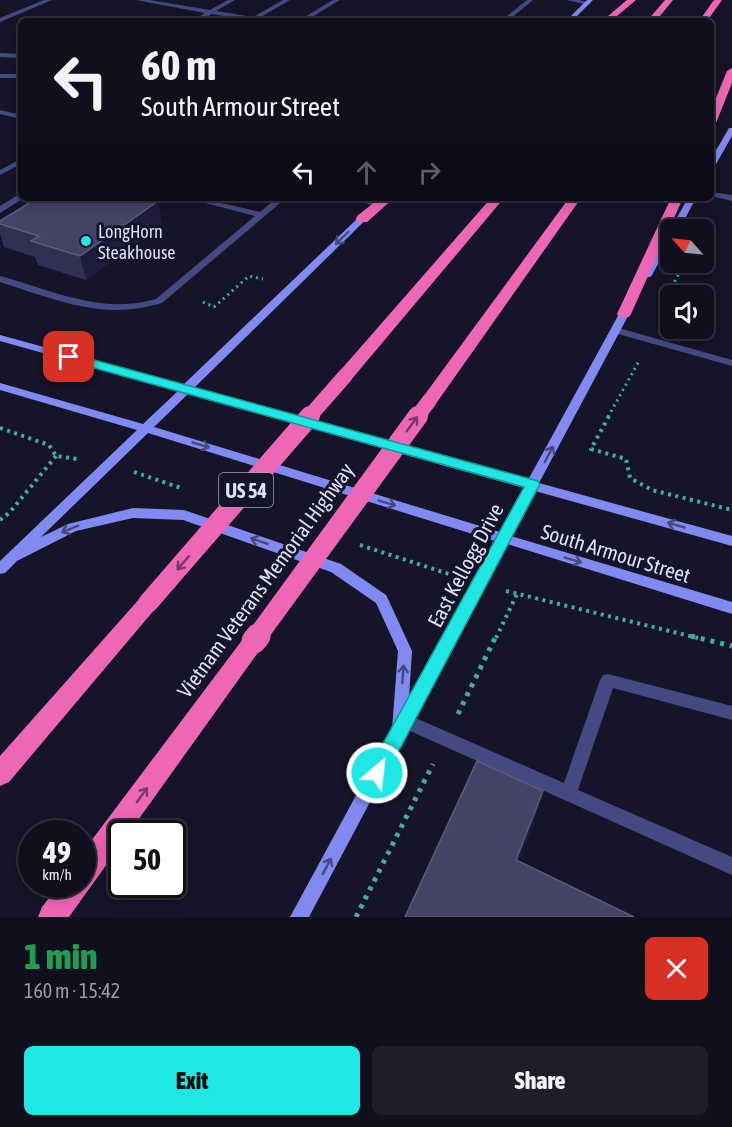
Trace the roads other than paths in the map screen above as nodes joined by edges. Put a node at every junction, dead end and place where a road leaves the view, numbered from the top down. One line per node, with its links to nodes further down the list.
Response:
1 (49, 0): 22 (lane)
2 (139, 0): 12 (lane)
3 (232, 0): 12 (lane)
4 (287, 0): 15 (lane)
5 (337, 0): 16 (lane)
6 (530, 0): 17 (lane)
7 (570, 0): 11 (lane)
8 (632, 0): 19 (highway)
9 (669, 0): 20 (highway)
10 (718, 0): 21 (highway)
11 (589, 1): 18 (main road)
12 (210, 12): 13 (lane); 14 (lane)
13 (200, 18)
14 (242, 18)
15 (256, 18)
16 (306, 18)
17 (508, 18)
18 (572, 18)
19 (610, 18)
20 (654, 18)
21 (705, 18)
22 (0, 20)
23 (0, 56): 24 (lane)
24 (18, 56)
25 (732, 71): 30 (highway)
26 (0, 76): 27 (lane)
27 (18, 76)
28 (0, 111): 29 (lane)
29 (18, 116)
30 (714, 116)
31 (732, 130): 32 (main road)
32 (714, 161)
33 (18, 163): 34 (lane)
34 (0, 173)
35 (714, 195): 36 (lane)
36 (732, 198)
37 (18, 200): 45 (lane)
38 (203, 201): 46 (lane)
39 (278, 201): 46 (lane)
40 (383, 201): 47 (highway)
41 (495, 201): 66 (highway, US 54, one-way to 66, bridge)
42 (573, 201): 68 (highway, Vietnam Veterans Memorial Highway, one-way to 42, bridge)
43 (676, 201): 51 (highway)
44 (690, 201): 48 (main road)
45 (0, 210)
46 (261, 215): 50 (lane)
47 (362, 219): 56 (main road, one-way to 56)
48 (680, 219)
49 (660, 252): 51 (main road, East Kellogg Drive)
50 (0, 279)
51 (624, 314): 52 (main road, East Kellogg Drive)
52 (615, 330): 54 (lane); 58 (main road, East Kellogg Drive, one-way to 52)
53 (0, 338): 56 (main road, South Armour Street)
54 (732, 363)
55 (0, 386): 57 (main road, South Armour Street)
56 (185, 388): 57 (main road); 58 (main road, South Armour Street)
57 (145, 427): 59 (main road, South Armour Street, one-way to 59); 61 (main road)
58 (533, 484): 59 (main road, East Kellogg Drive); 60 (main road, South Armour Street, one-way to 58)
59 (503, 540): 63 (main road, South Armour Street, one-way to 63); 65 (main road, East Kellogg Drive)
60 (732, 541)
61 (11, 558): 62 (main road); 65 (main road, one-way to 61)
62 (0, 569)
63 (732, 608)
64 (732, 713): 67 (lane)
65 (402, 726): 67 (lane); 72 (main road, East Kellogg Drive, one-way to 65)
66 (0, 774)
67 (569, 794): 69 (lane)
68 (96, 857)
69 (732, 866)
70 (66, 898): 71 (highway)
71 (52, 917)
72 (299, 917)

